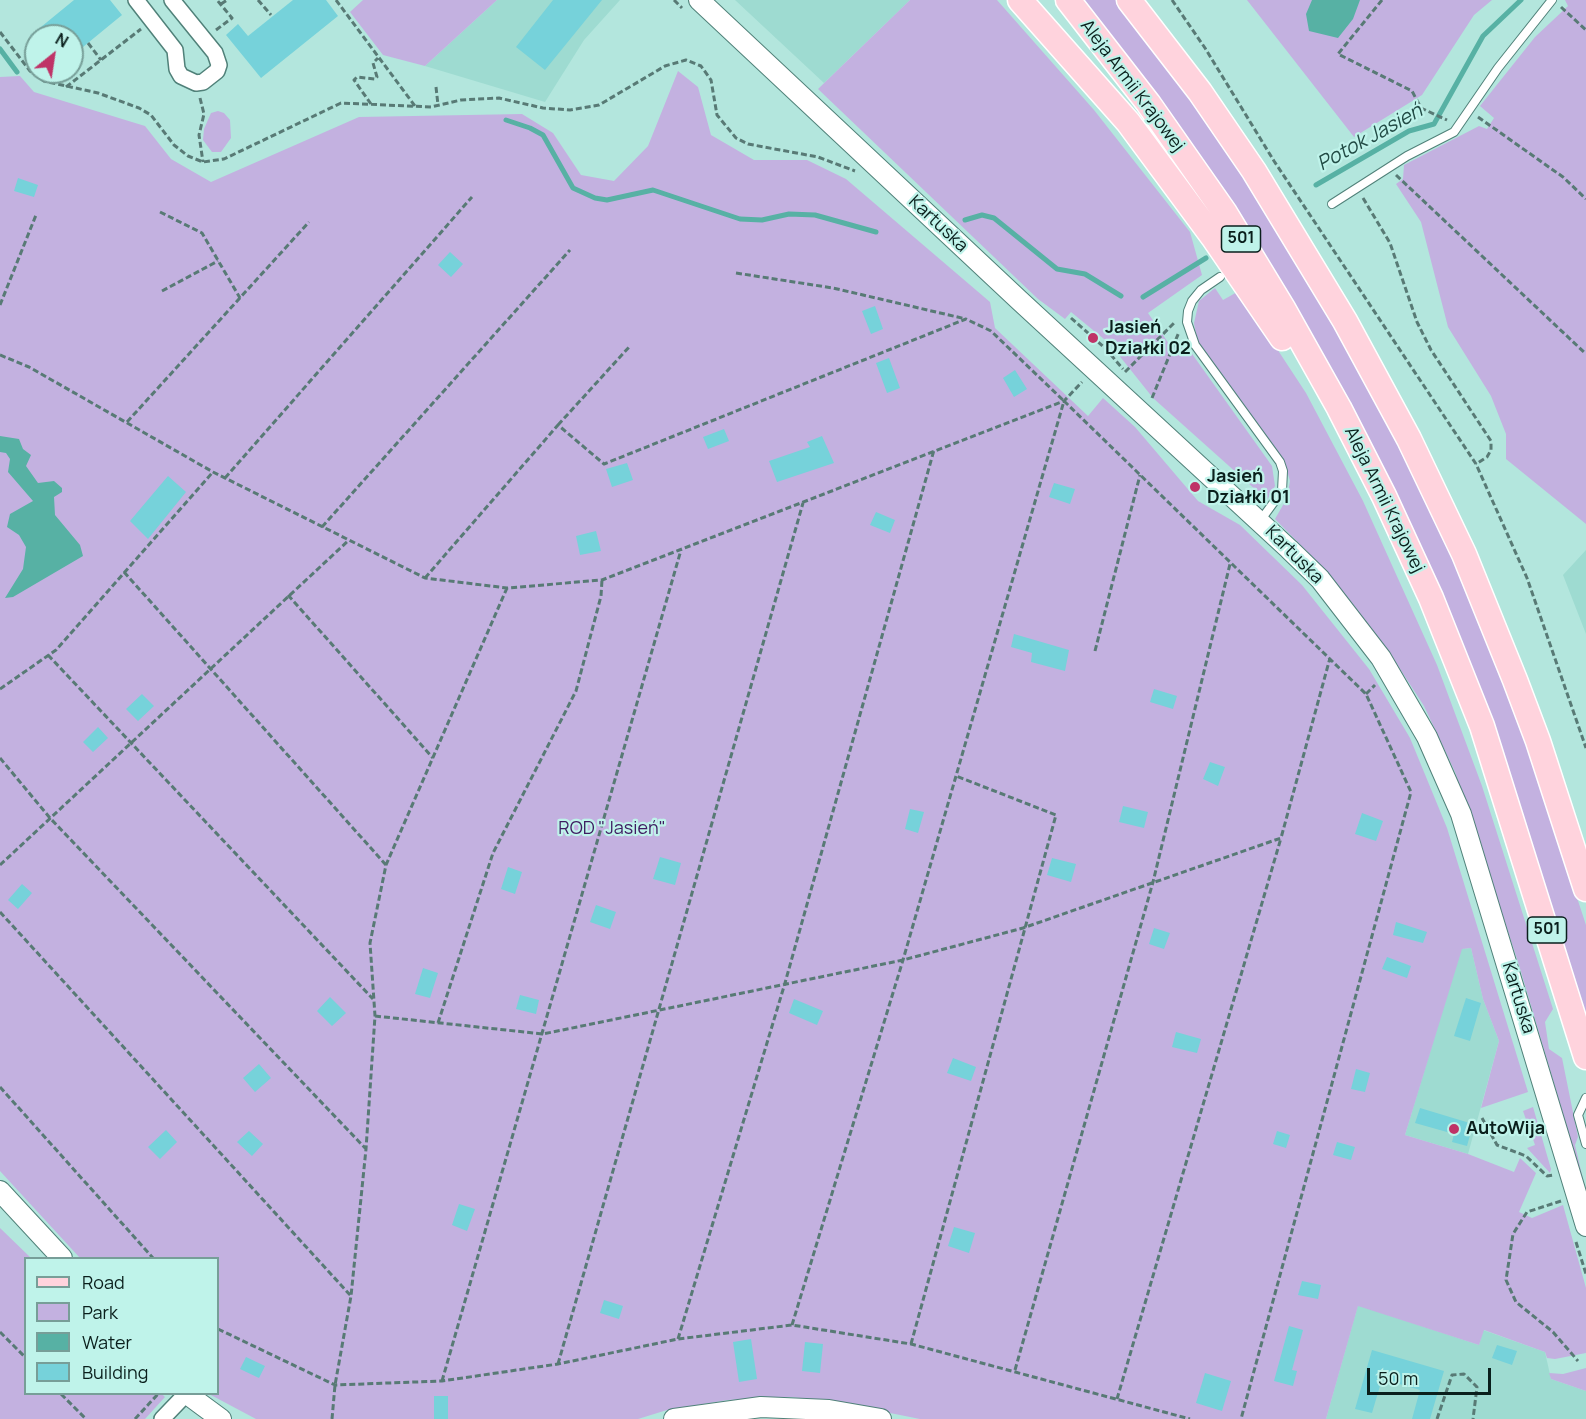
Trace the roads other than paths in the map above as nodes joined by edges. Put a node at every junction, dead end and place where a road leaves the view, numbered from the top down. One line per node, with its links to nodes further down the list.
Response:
1 (136, 0): 2 (street)
2 (172, 0)
3 (1020, 0): 10 (main road)
4 (1068, 0): 10 (main road, Aleja Armii Krajowej / 501)
5 (1129, 0): 12 (main road, 501)
6 (1555, 2): 8 (lane)
7 (691, 4): 11 (street, Kartuska)
8 (1332, 204)
9 (1220, 277): 11 (lane)
10 (1384, 496): 15 (main road, Aleja Armii Krajowej / 501)
11 (1260, 521): 19 (street, Kartuska)
12 (1538, 741): 13 (main road); 14 (main road, 501)
13 (1586, 831)
14 (1586, 889)
15 (1586, 1057)
16 (1586, 1098): 17 (lane)
17 (1586, 1144)
18 (0, 1191): 20 (street)
19 (1580, 1229)
20 (61, 1257)
21 (186, 1395): 23 (street)
22 (188, 1395): 24 (street)
23 (162, 1419)
24 (220, 1419)
25 (674, 1419): 26 (street)
26 (881, 1419)

